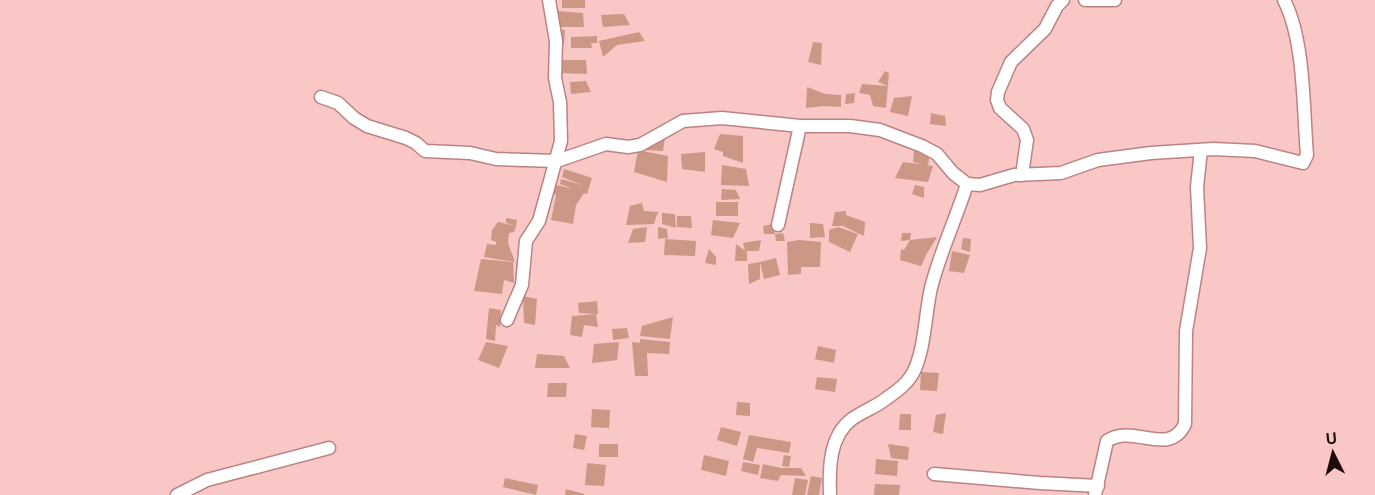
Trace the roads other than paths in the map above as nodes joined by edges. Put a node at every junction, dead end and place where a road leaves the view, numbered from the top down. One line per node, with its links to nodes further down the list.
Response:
1 (549, 0): 9 (street)
2 (1063, 0): 10 (street)
3 (1085, 0): 4 (street)
4 (1115, 0)
5 (1284, 0): 8 (street)
6 (321, 97): 9 (street)
7 (800, 126): 9 (street); 11 (street); 12 (street)
8 (1201, 150): 10 (street); 16 (street)
9 (557, 161): 13 (street)
10 (1022, 175): 11 (street)
11 (967, 184): 18 (street)
12 (778, 225)
13 (507, 320)
14 (329, 448): 17 (street)
15 (934, 474): 16 (street)
16 (1096, 490)
17 (177, 495)
18 (830, 495)

